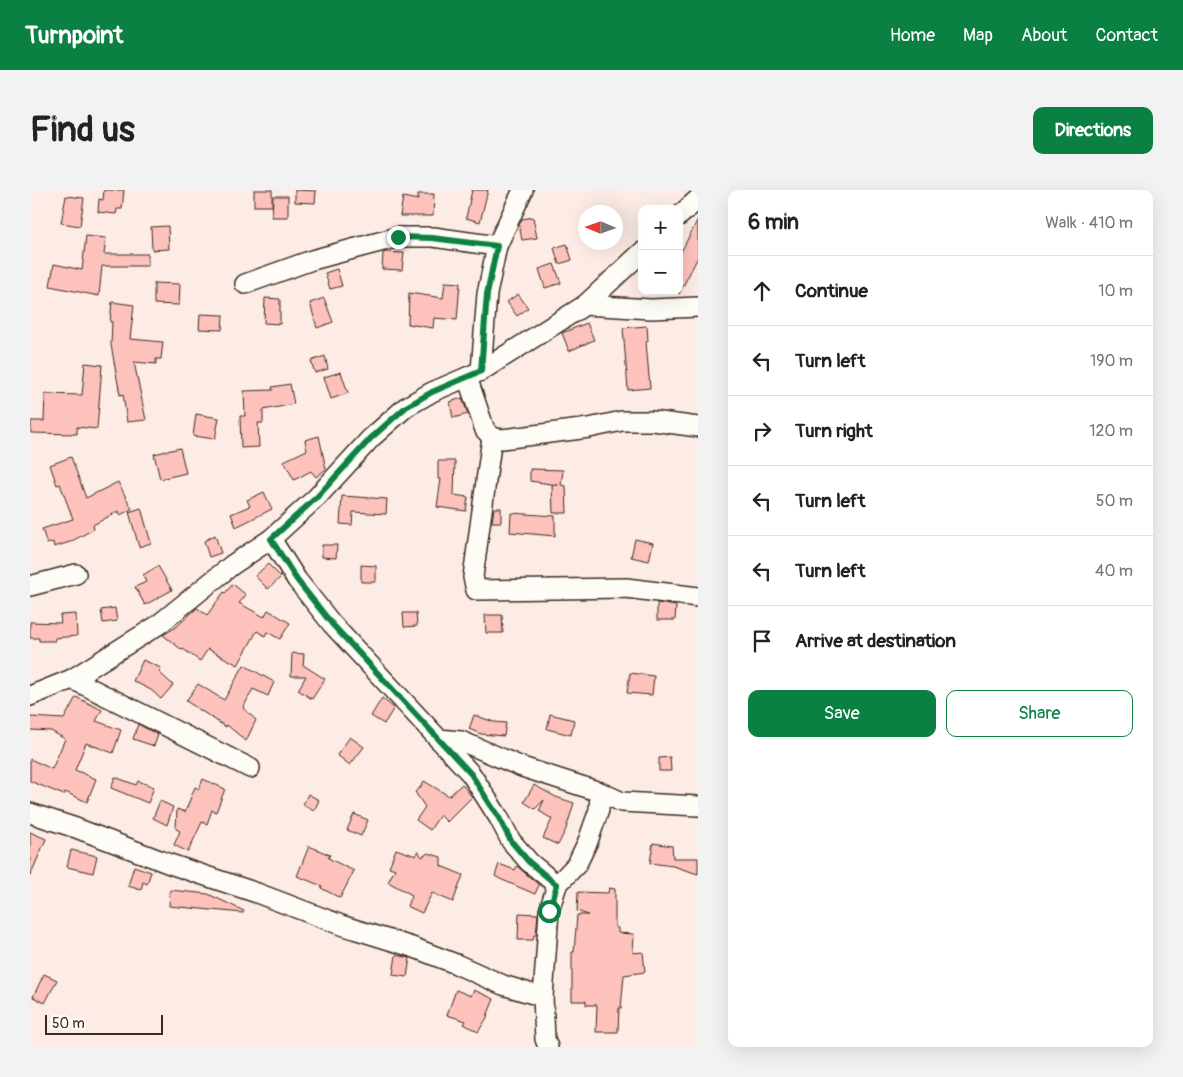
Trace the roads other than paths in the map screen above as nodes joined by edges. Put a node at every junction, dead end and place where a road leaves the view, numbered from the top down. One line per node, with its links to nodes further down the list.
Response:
1 (523, 190): 4 (street)
2 (698, 199): 3 (street)
3 (683, 212)
4 (497, 246): 6 (street); 9 (street)
5 (638, 256): 7 (street)
6 (245, 284)
7 (585, 306): 8 (street); 9 (street)
8 (698, 307)
9 (474, 374): 11 (street); 12 (street)
10 (698, 426): 11 (street)
11 (492, 438): 15 (street)
12 (271, 539): 16 (street); 18 (street)
13 (76, 574): 14 (street)
14 (30, 586)
15 (698, 597)
16 (72, 679): 17 (street); 19 (street)
17 (30, 696)
18 (438, 739): 20 (street); 23 (street)
19 (250, 768)
20 (600, 792): 21 (street); 23 (street)
21 (698, 806)
22 (30, 813): 24 (street)
23 (557, 885): 24 (street)
24 (543, 997): 25 (street)
25 (548, 1047)

